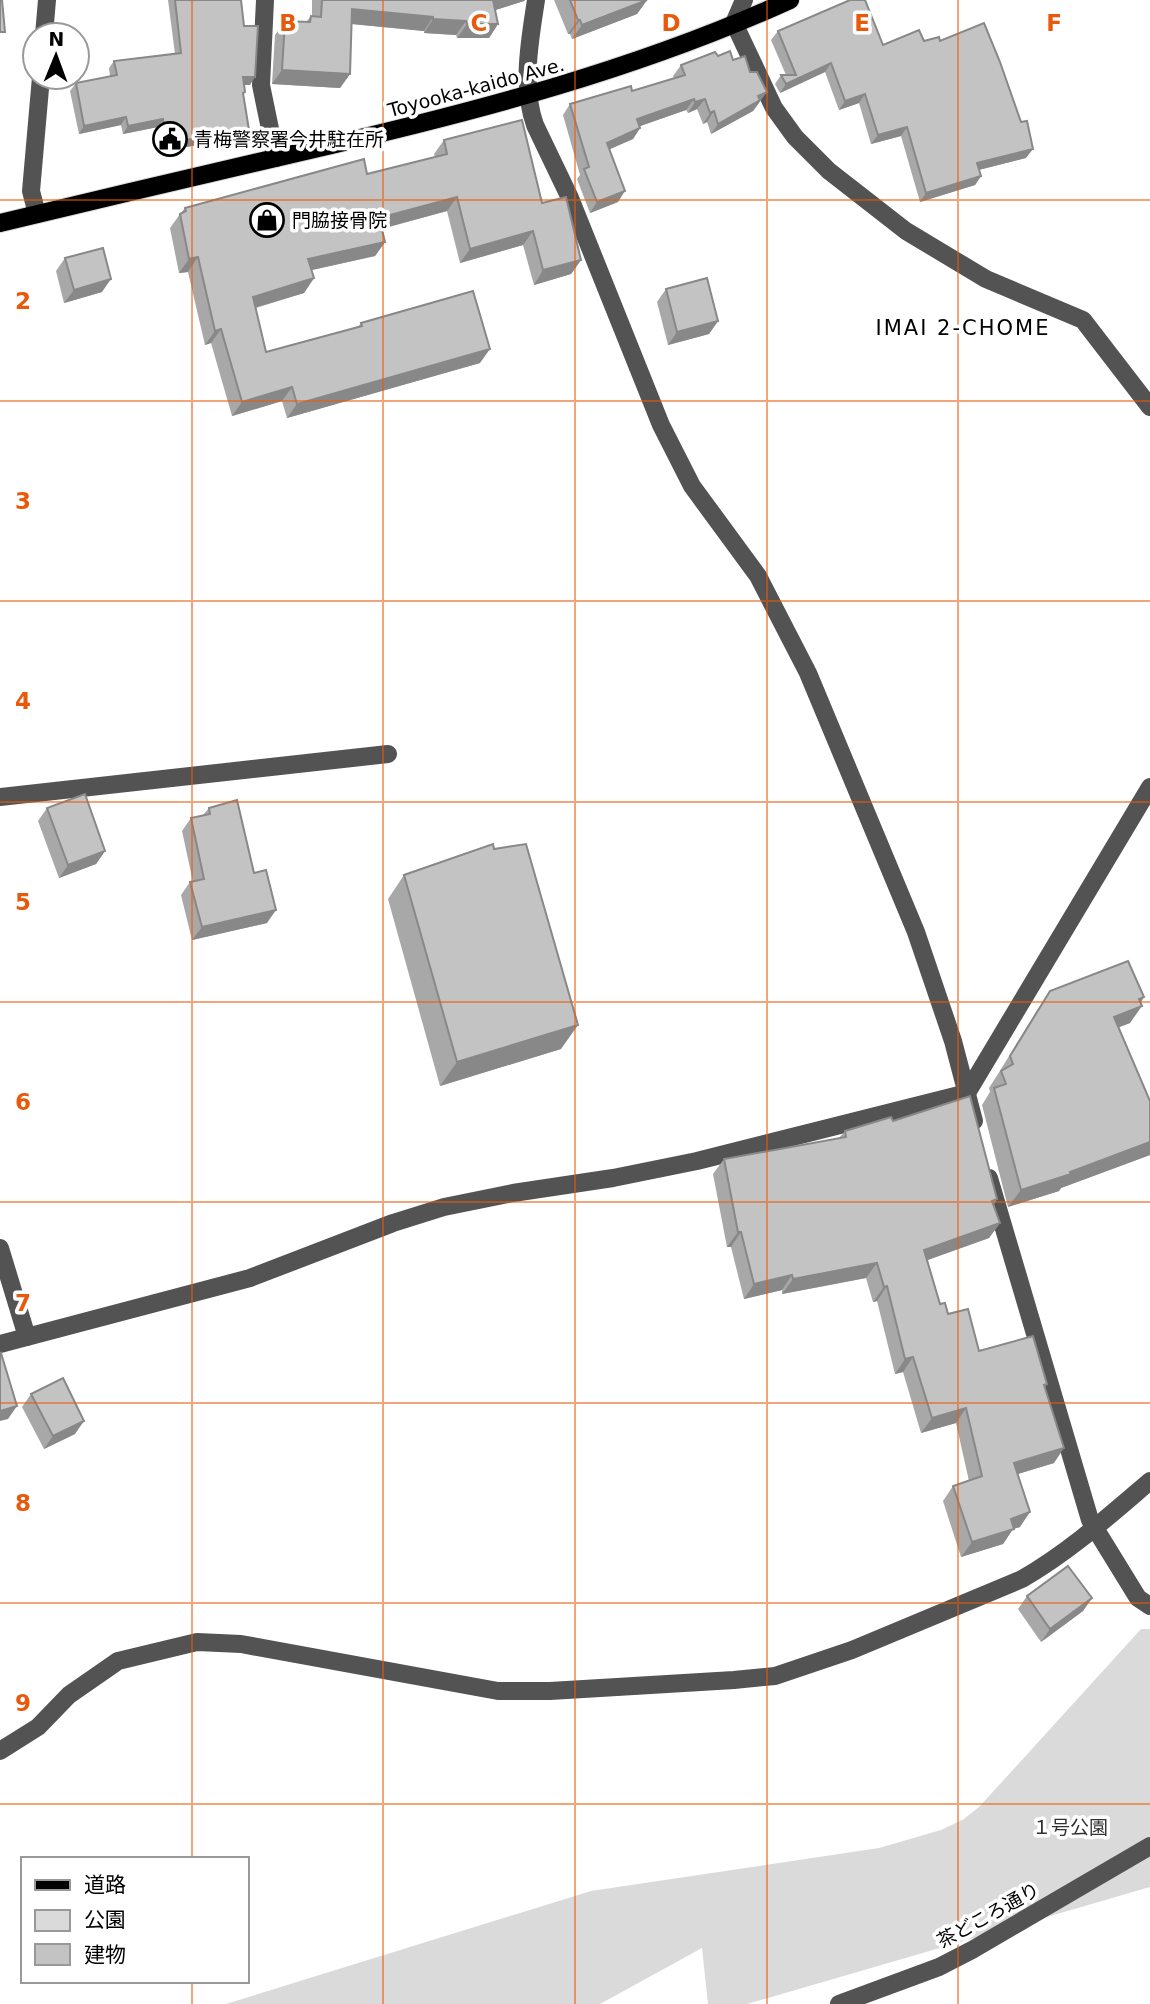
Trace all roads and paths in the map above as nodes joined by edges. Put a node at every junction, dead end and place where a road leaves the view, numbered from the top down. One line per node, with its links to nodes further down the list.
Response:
1 (47, 0): 6 (street)
2 (265, 0): 10 (street)
3 (536, 0): 9 (street)
4 (744, 0): 7 (street)
5 (790, 0): 7 (main road, Toyooka-kaido Ave.)
6 (45, 21)
7 (734, 23): 9 (main road, Toyooka-kaido Ave.); 13 (street)
8 (40, 91): 11 (street)
9 (530, 95): 10 (main road, Toyooka-kaido Ave.); 17 (street)
10 (276, 158): 11 (main road, Toyooka-kaido Ave.)
11 (37, 214): 12 (main road, Toyooka-kaido Ave.)
12 (0, 223)
13 (1150, 407)
14 (388, 754): 16 (street)
15 (1150, 787): 17 (street)
16 (0, 797)
17 (967, 1093): 18 (street); 21 (street)
18 (978, 1133)
19 (985, 1160): 24 (street)
20 (0, 1248): 21 (street)
21 (27, 1337): 22 (street)
22 (0, 1344)
23 (1150, 1481): 24 (street)
24 (1095, 1528): 25 (street); 26 (street)
25 (1150, 1606)
26 (0, 1751)
27 (1150, 1846): 28 (street, 茶どころ通り)
28 (839, 2004)

